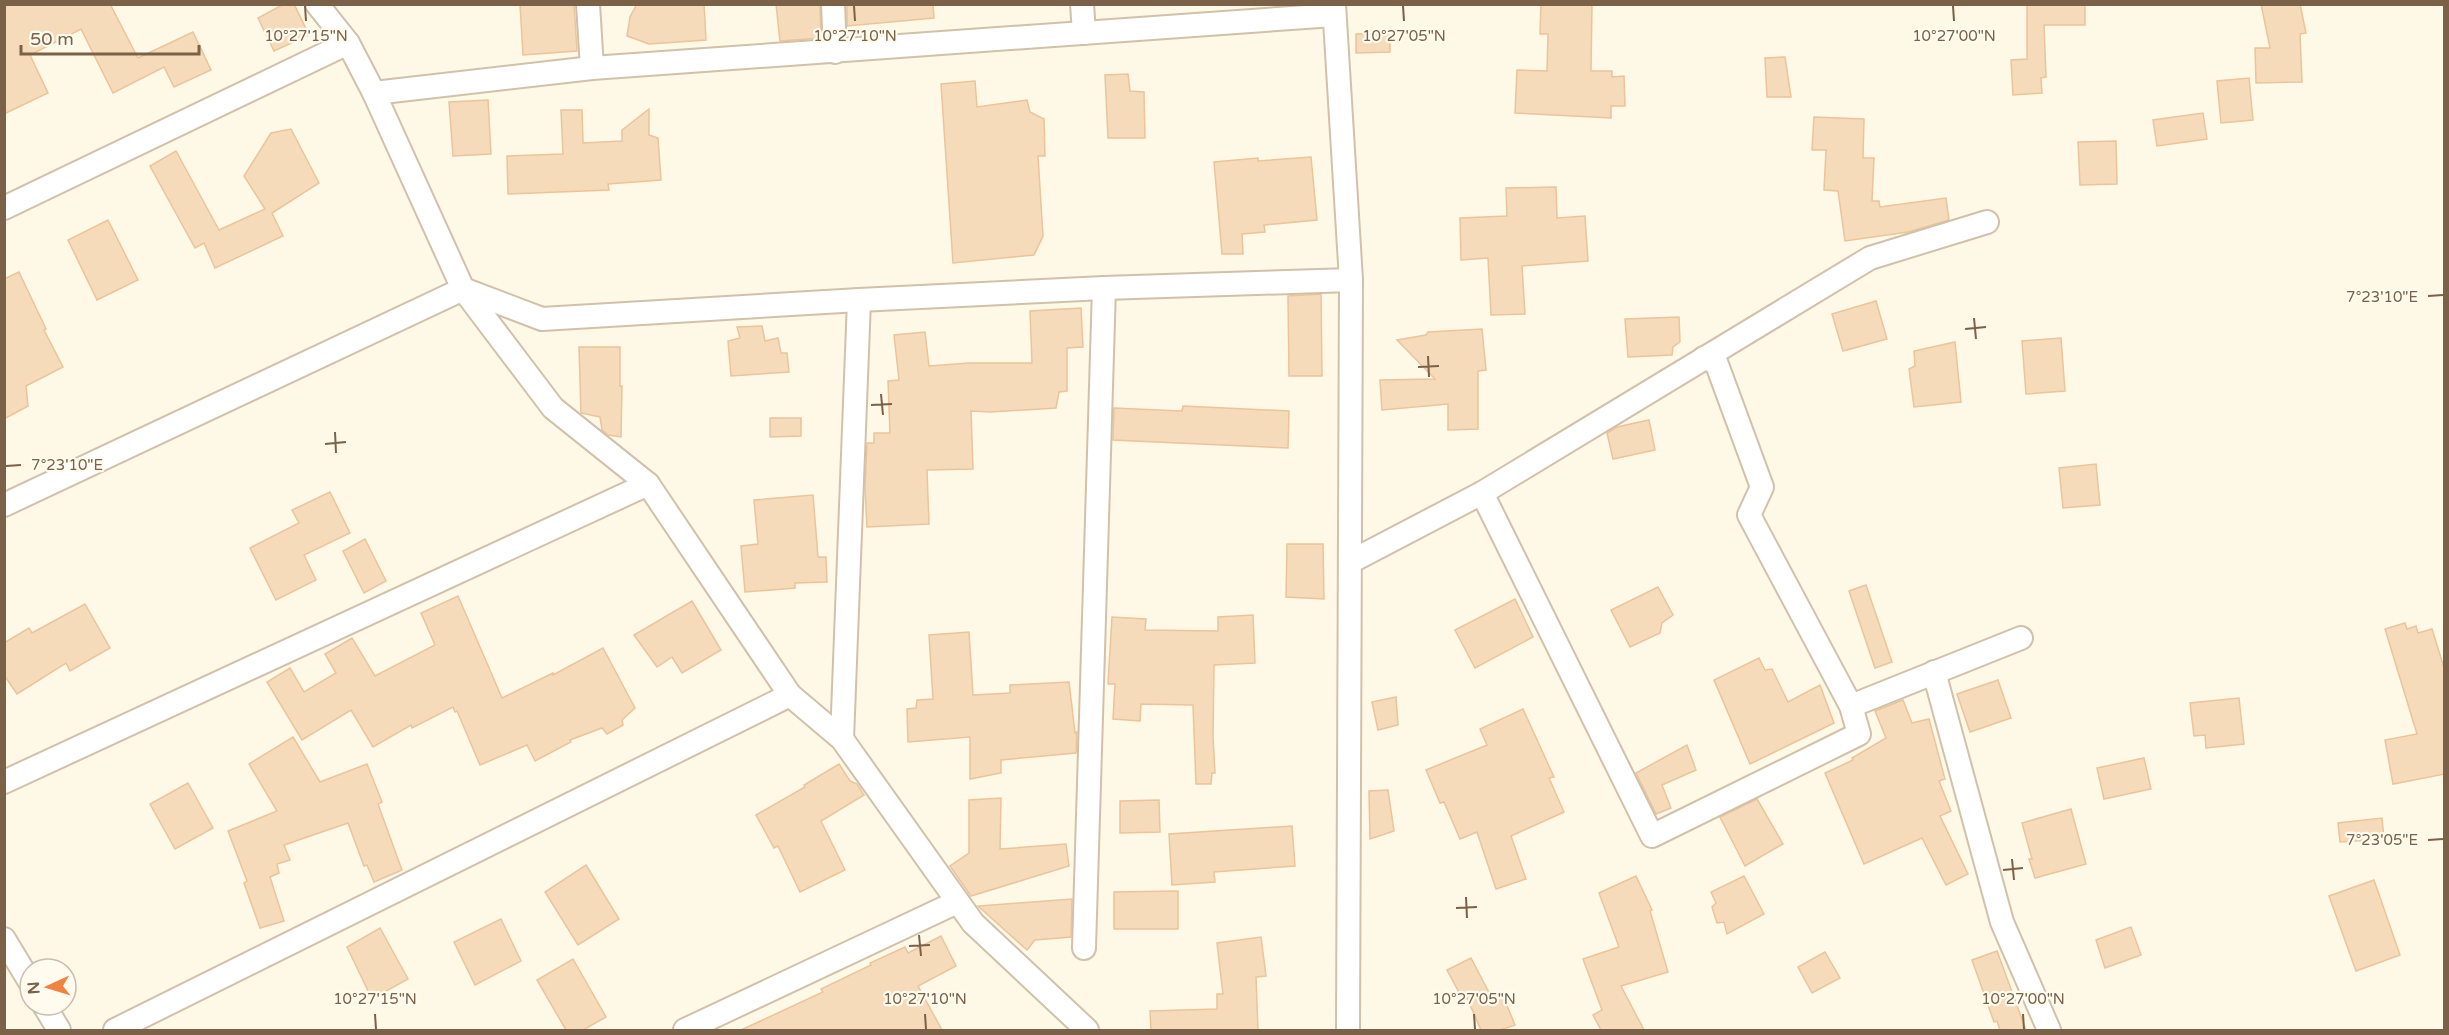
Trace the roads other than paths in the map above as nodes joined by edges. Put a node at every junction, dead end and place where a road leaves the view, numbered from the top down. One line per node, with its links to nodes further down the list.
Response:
1 (317, 4): 7 (street)
2 (588, 4): 9 (street)
3 (833, 4): 8 (street)
4 (1082, 4): 6 (street)
5 (1334, 10): 6 (street); 13 (street)
6 (1084, 33): 8 (street)
7 (348, 43): 10 (street); 11 (street)
8 (836, 52): 9 (street)
9 (592, 68): 10 (street)
10 (374, 93): 15 (street)
11 (4, 208)
12 (1987, 222): 17 (street)
13 (1351, 280): 14 (street); 21 (street)
14 (1104, 288): 16 (street); 30 (street)
15 (463, 289): 16 (street); 18 (street); 20 (street)
16 (859, 300): 26 (street)
17 (1704, 358): 19 (street); 25 (street)
18 (648, 484): 24 (street); 27 (street)
19 (1482, 493): 21 (street); 25 (street)
20 (4, 504)
21 (1352, 561): 37 (street)
22 (2021, 638): 23 (street)
23 (1934, 672): 25 (street); 38 (street)
24 (790, 695): 26 (street); 34 (street)
25 (1851, 706)
26 (842, 739): 28 (street)
27 (4, 782)
28 (957, 902): 35 (street); 36 (street)
29 (4, 939): 31 (street)
30 (1084, 948)
31 (18, 962)
32 (51, 1017): 33 (street)
33 (59, 1030)
34 (115, 1030)
35 (685, 1030)
36 (1087, 1030)
37 (1348, 1030)
38 (2049, 1030)

